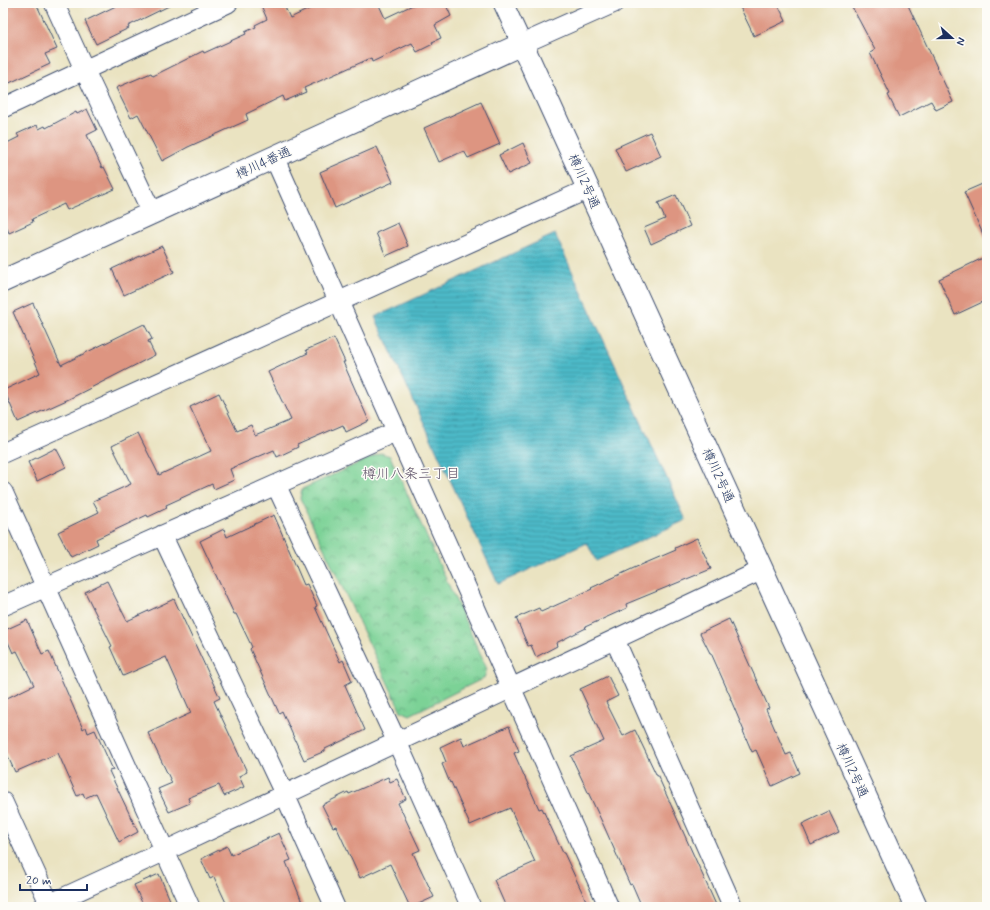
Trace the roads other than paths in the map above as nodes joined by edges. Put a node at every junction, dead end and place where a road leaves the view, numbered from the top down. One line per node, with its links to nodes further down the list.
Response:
1 (54, 3): 6 (street)
2 (228, 3): 6 (street)
3 (503, 3): 5 (street)
4 (614, 3): 5 (street)
5 (522, 44): 8 (street, 樽川4番通); 9 (street, 樽川2号通)
6 (84, 71): 7 (street); 10 (street)
7 (3, 108)
8 (274, 157): 10 (street, 樽川4番通); 12 (street)
9 (588, 189): 12 (street); 18 (street, 樽川2号通)
10 (152, 213): 11 (street, 樽川4番通)
11 (3, 281)
12 (339, 302): 13 (street); 14 (street)
13 (397, 431): 15 (street); 22 (street)
14 (3, 453)
15 (276, 485): 17 (street); 23 (street)
16 (3, 492): 19 (street)
17 (162, 535): 19 (street); 24 (street)
18 (762, 570): 21 (street); 33 (street, 樽川2号通)
19 (46, 586): 20 (street); 26 (street)
20 (3, 606)
21 (615, 640): 22 (street); 32 (street)
22 (511, 688): 23 (street); 31 (street)
23 (397, 742): 24 (street); 30 (street)
24 (285, 795): 26 (street); 29 (street)
25 (3, 802): 27 (street)
26 (165, 852): 27 (street); 28 (street)
27 (48, 906)
28 (190, 907)
29 (334, 907)
30 (471, 907)
31 (609, 907)
32 (733, 907)
33 (916, 907)

